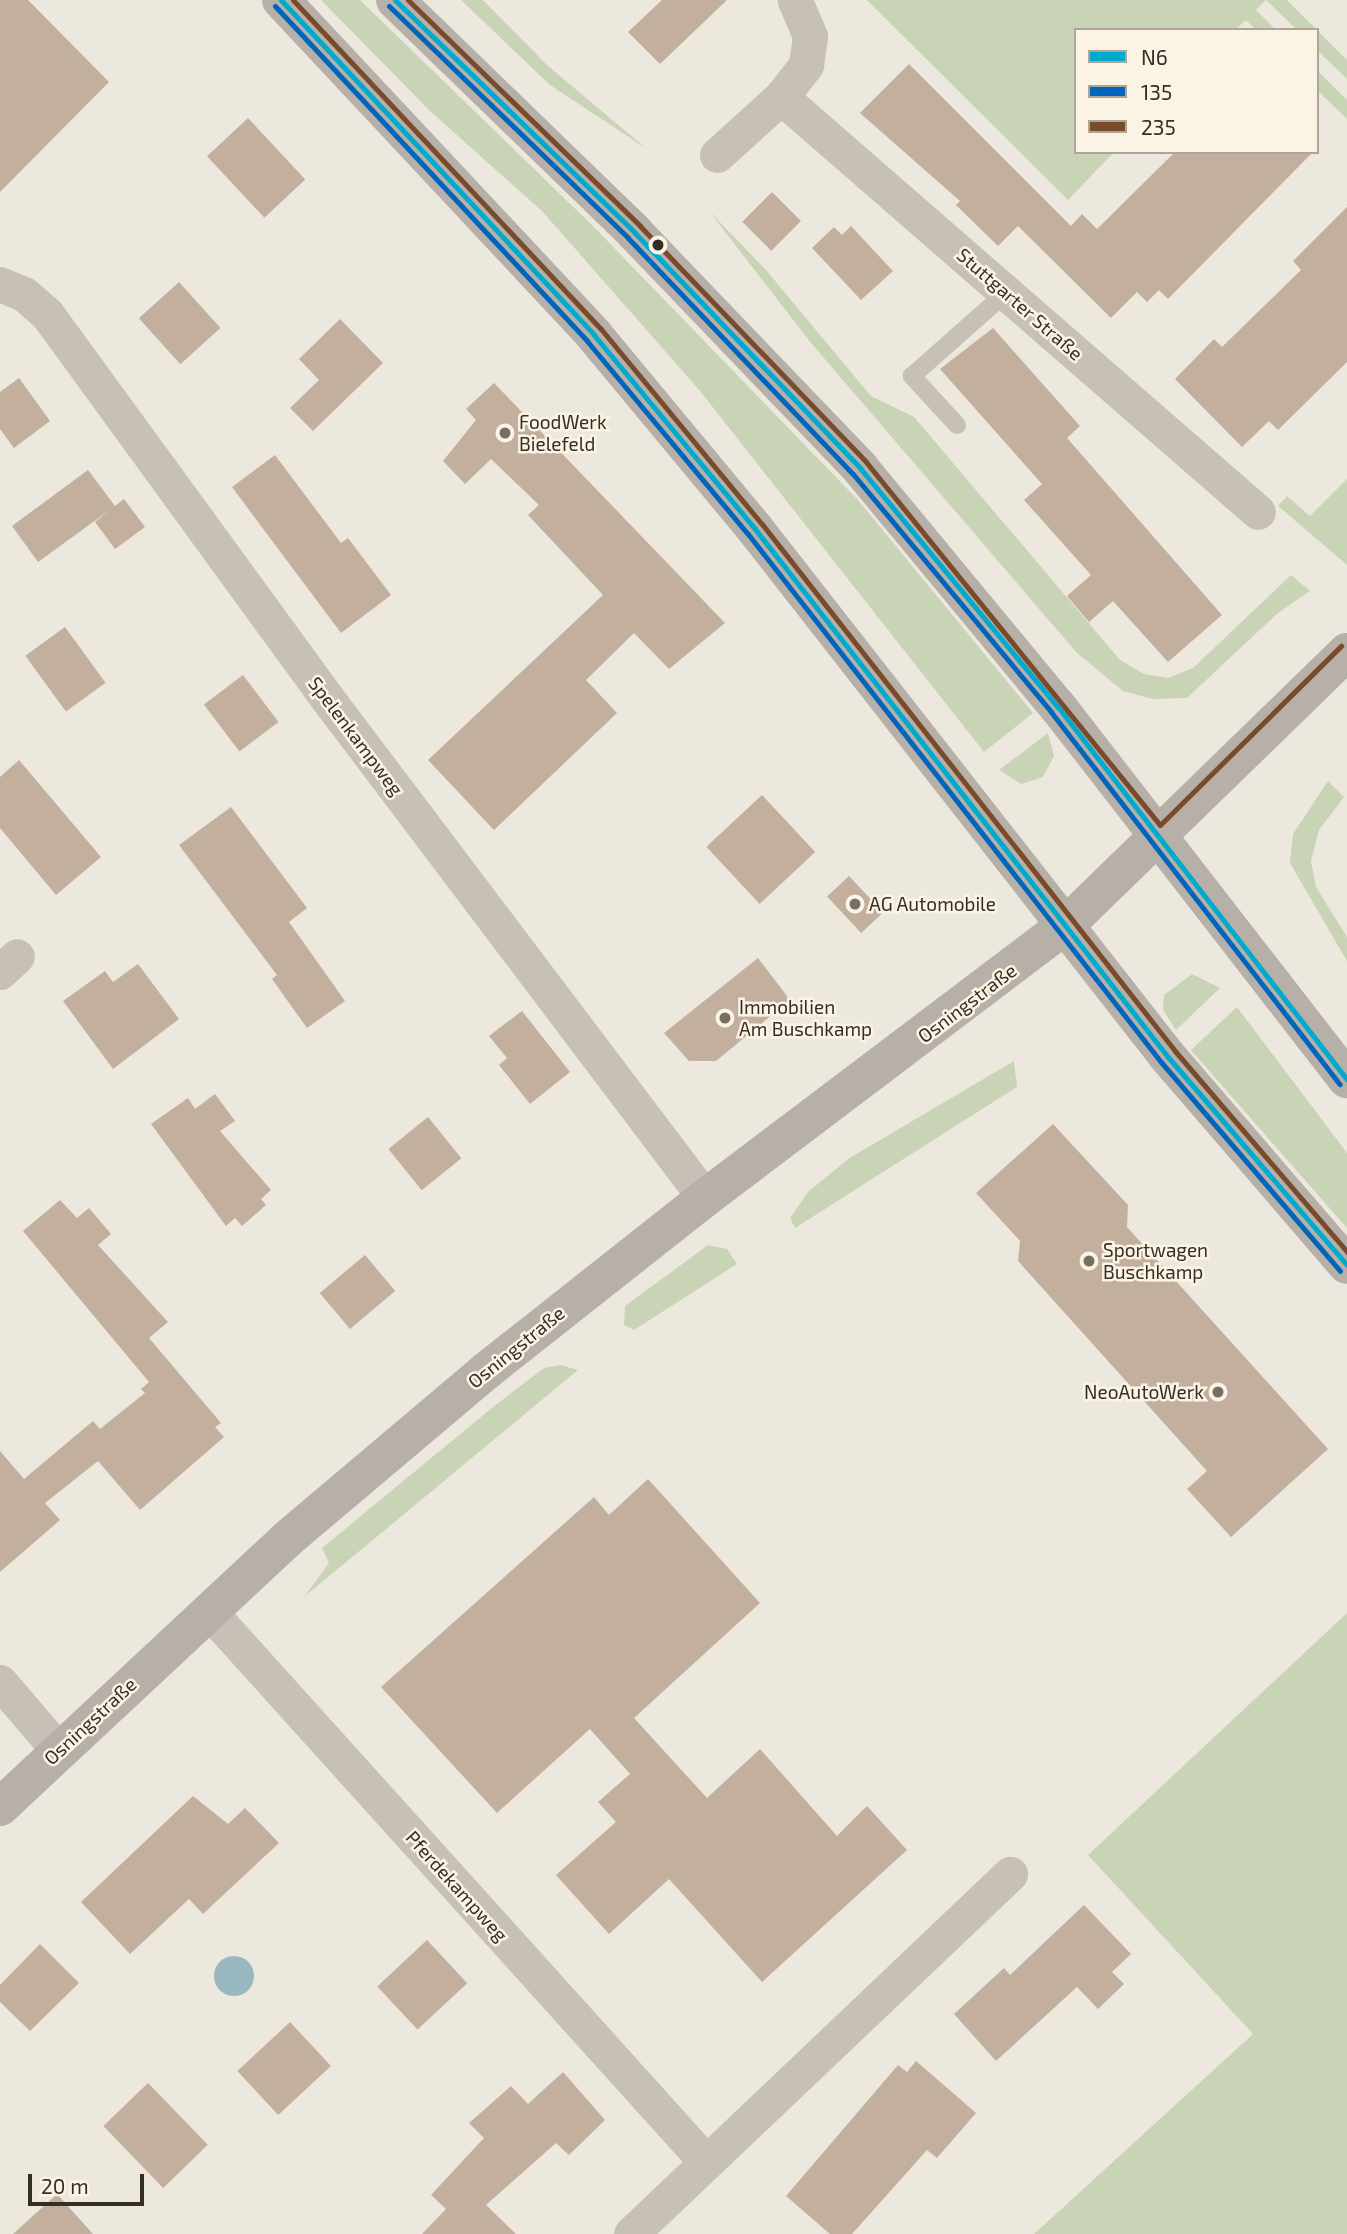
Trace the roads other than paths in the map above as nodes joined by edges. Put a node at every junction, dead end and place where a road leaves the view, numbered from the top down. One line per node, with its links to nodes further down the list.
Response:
1 (281, 0): 12 (main road)
2 (395, 0): 11 (main road)
3 (795, 0): 4 (street)
4 (781, 97): 5 (street); 7 (street, Stuttgarter Straße)
5 (716, 155)
6 (0, 284): 14 (street, Spelenkampweg)
7 (1007, 292): 8 (lane); 9 (street, Stuttgarter Straße)
8 (957, 425)
9 (1258, 512)
10 (1347, 652): 11 (main road, Osningstraße)
11 (1159, 838): 12 (main road, Osningstraße); 13 (main road)
12 (1065, 926): 14 (main road, Osningstraße); 15 (main road)
13 (1347, 1079)
14 (705, 1198): 16 (main road, Osningstraße)
15 (1347, 1265)
16 (208, 1610): 18 (main road, Osningstraße); 21 (street, Pferdekampweg)
17 (0, 1682): 18 (street)
18 (58, 1750): 19 (main road, Osningstraße)
19 (0, 1807)
20 (1010, 1874): 21 (street)
21 (706, 2162): 22 (street)
22 (631, 2234)

